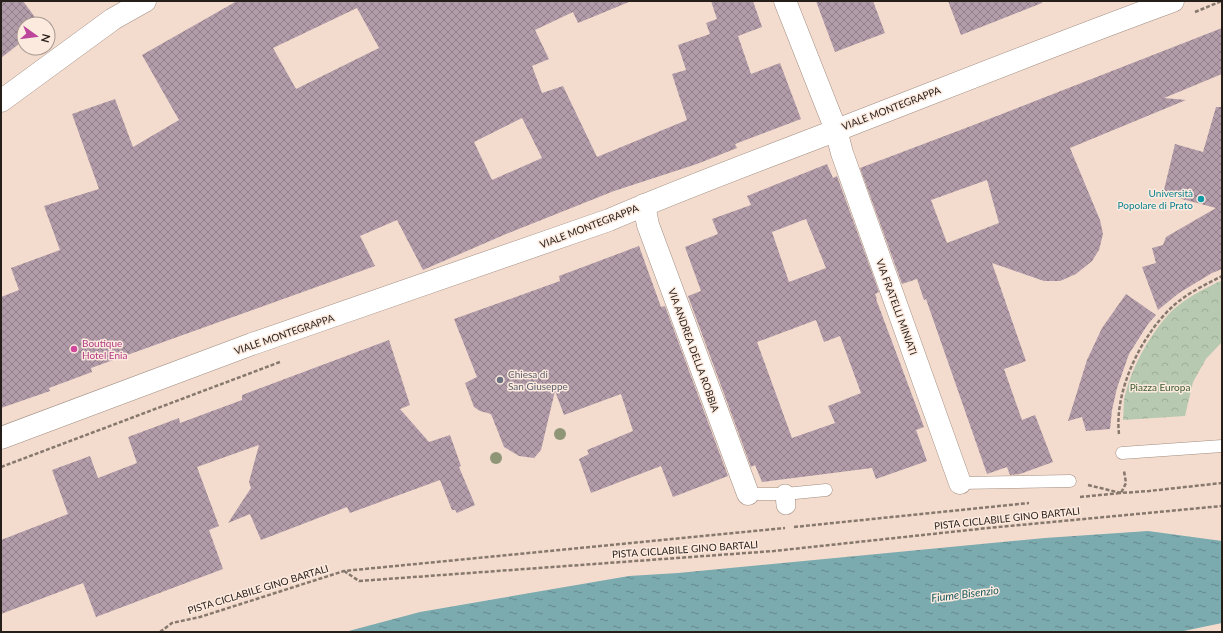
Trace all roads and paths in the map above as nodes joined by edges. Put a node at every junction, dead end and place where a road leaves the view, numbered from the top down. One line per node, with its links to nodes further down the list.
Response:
1 (145, 1): 4 (street)
2 (785, 1): 5 (street, VIA FRATELLI MINIATI)
3 (1173, 1): 5 (street, VIALE MONTEGRAPPA)
4 (1, 100)
5 (836, 130): 6 (street, VIALE MONTEGRAPPA); 12 (street, VIA FRATELLI MINIATI)
6 (644, 206): 8 (street, VIALE MONTEGRAPPA); 16 (street, VIA ANDREA DELLA ROBBIA)
7 (1222, 276): 10 (path)
8 (1, 438)
9 (1222, 446): 10 (lane)
10 (1122, 453): 15 (path)
11 (1070, 481): 12 (lane); 15 (path)
12 (960, 483)
13 (1222, 483): 15 (path)
14 (826, 490): 16 (lane)
15 (1121, 493): 17 (path)
16 (748, 494)
17 (1074, 498)
18 (1034, 502): 20 (path)
19 (1222, 506): 20 (path, PISTA CICLABILE GINO BARTALI)
20 (344, 571): 21 (path, PISTA CICLABILE GINO BARTALI)
21 (160, 632)

